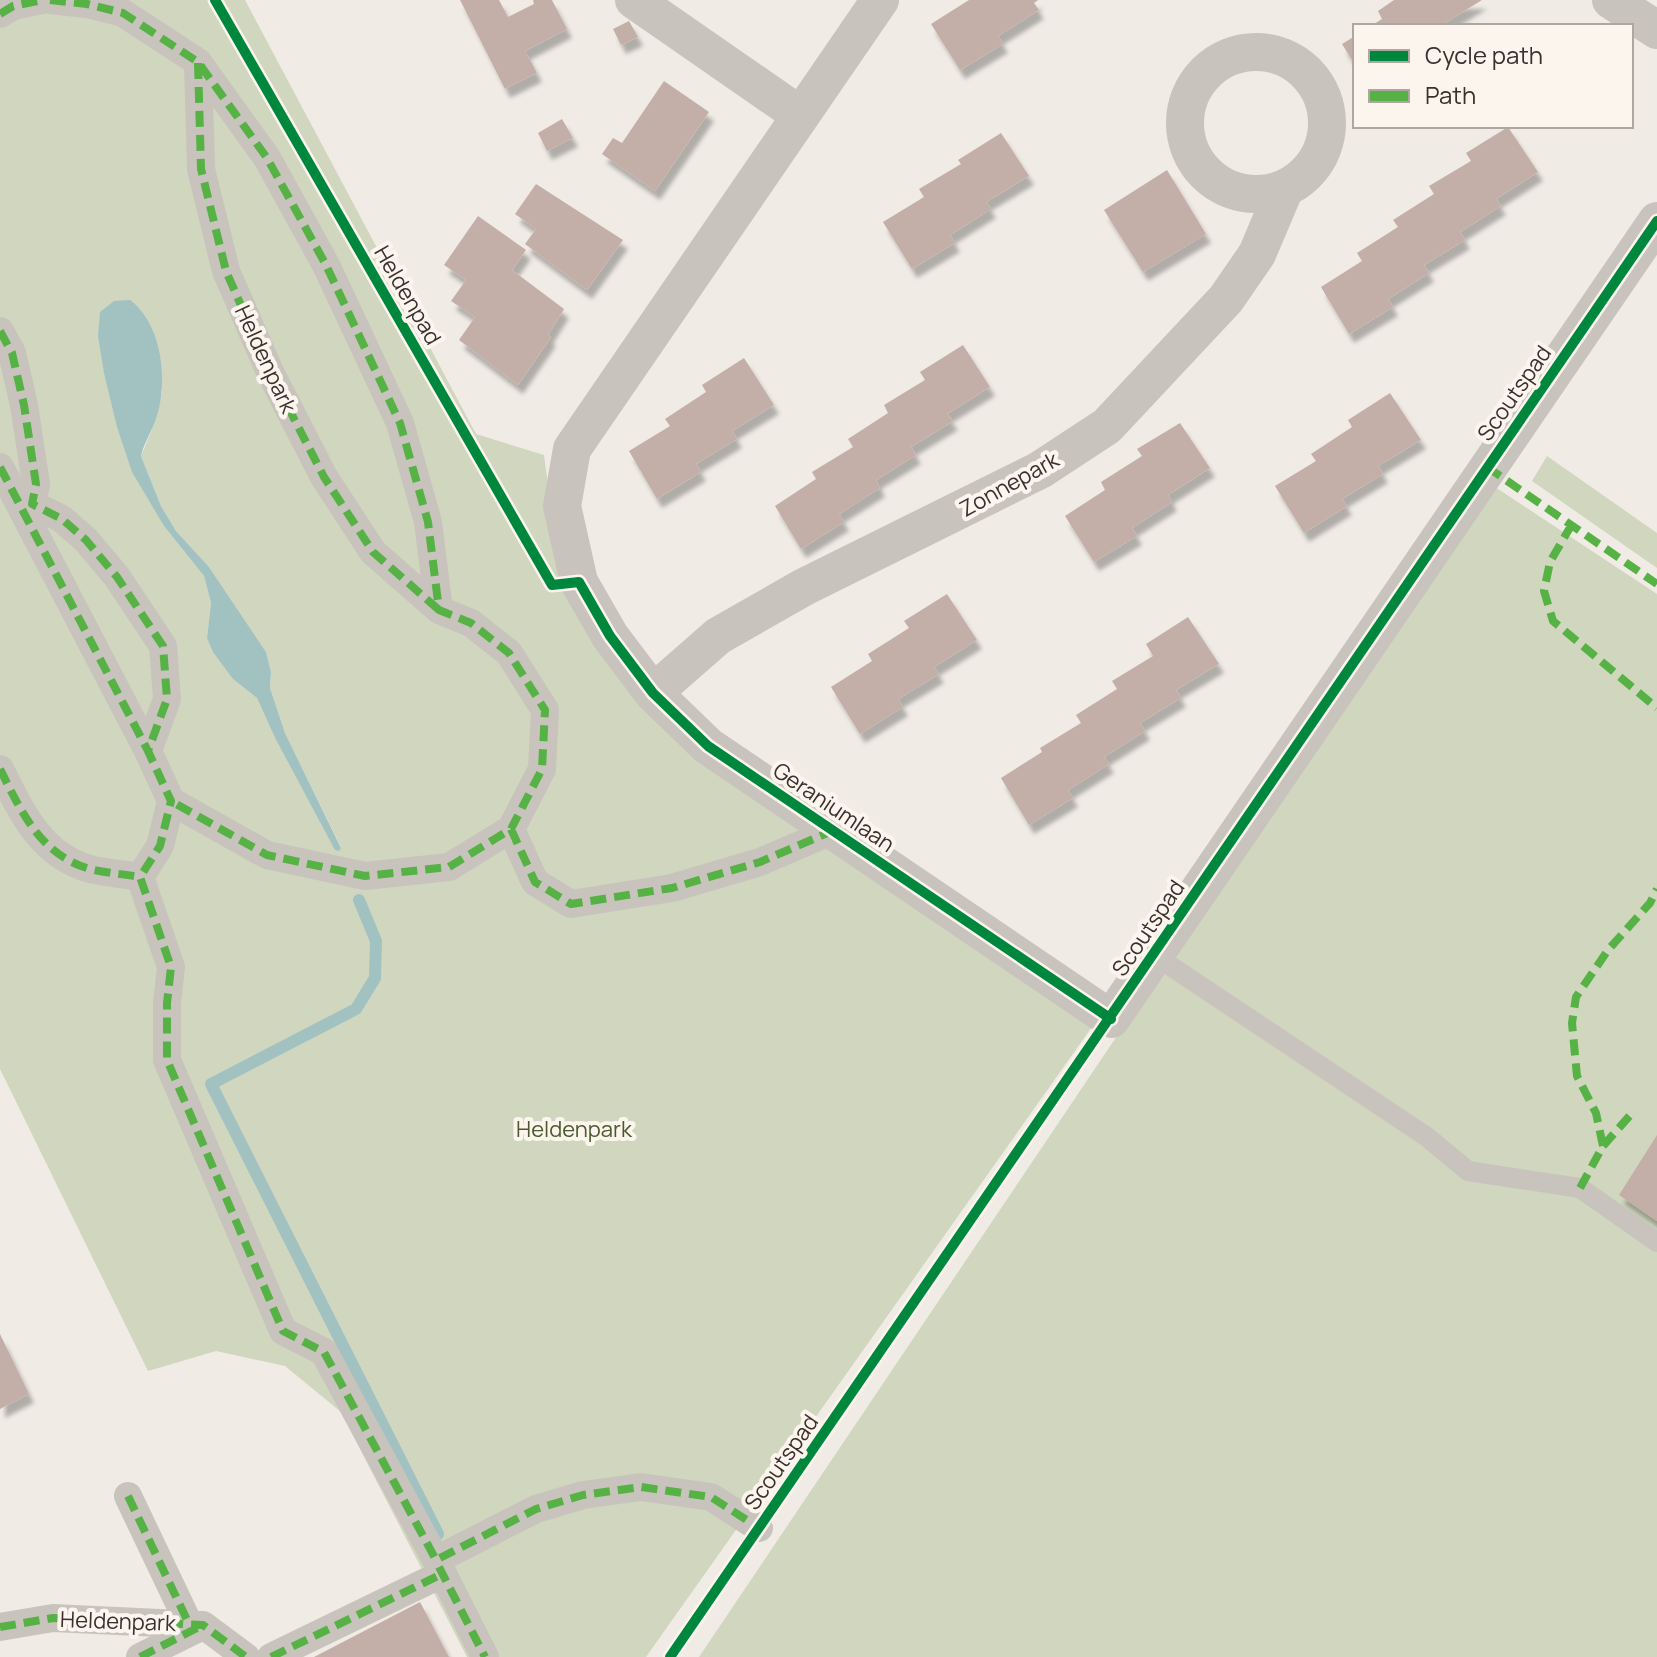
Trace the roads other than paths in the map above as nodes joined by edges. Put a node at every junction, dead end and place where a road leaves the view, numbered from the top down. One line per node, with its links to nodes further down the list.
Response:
1 (42, 0): 6 (street)
2 (50, 0): 7 (street)
3 (634, 0): 10 (street)
4 (880, 0): 10 (street, Geraniumlaan)
5 (1611, 0): 8 (street)
6 (8, 7)
7 (124, 7): 9 (street)
8 (1657, 30)
9 (198, 62): 15 (street); 15 (street, Heldenpark)
10 (800, 115): 16 (street, Geraniumlaan)
11 (1285, 188): 16 (street, Zonnepark)
12 (1657, 221): 23 (street, Scoutspad)
13 (0, 331): 17 (street)
14 (0, 467): 17 (street)
15 (439, 610): 20 (street, Heldenpark)
16 (653, 693): 21 (street, Geraniumlaan)
17 (148, 751): 19 (street)
18 (0, 769): 22 (street)
19 (171, 801): 20 (street); 22 (street)
20 (511, 829): 21 (street)
21 (832, 831): 24 (street, Geraniumlaan)
22 (140, 877): 28 (street)
23 (1154, 955): 24 (street, Scoutspad); 25 (lane)
24 (1111, 1019)
25 (1657, 1242)
26 (128, 1496): 29 (street, Heldenpark)
27 (759, 1528): 28 (street)
28 (439, 1567): 33 (street); 34 (street)
29 (196, 1625): 30 (street, Heldenpark); 31 (street, Heldenpark); 32 (street, Heldenpark)
30 (0, 1627)
31 (140, 1657)
32 (246, 1657)
33 (271, 1657)
34 (485, 1657)

